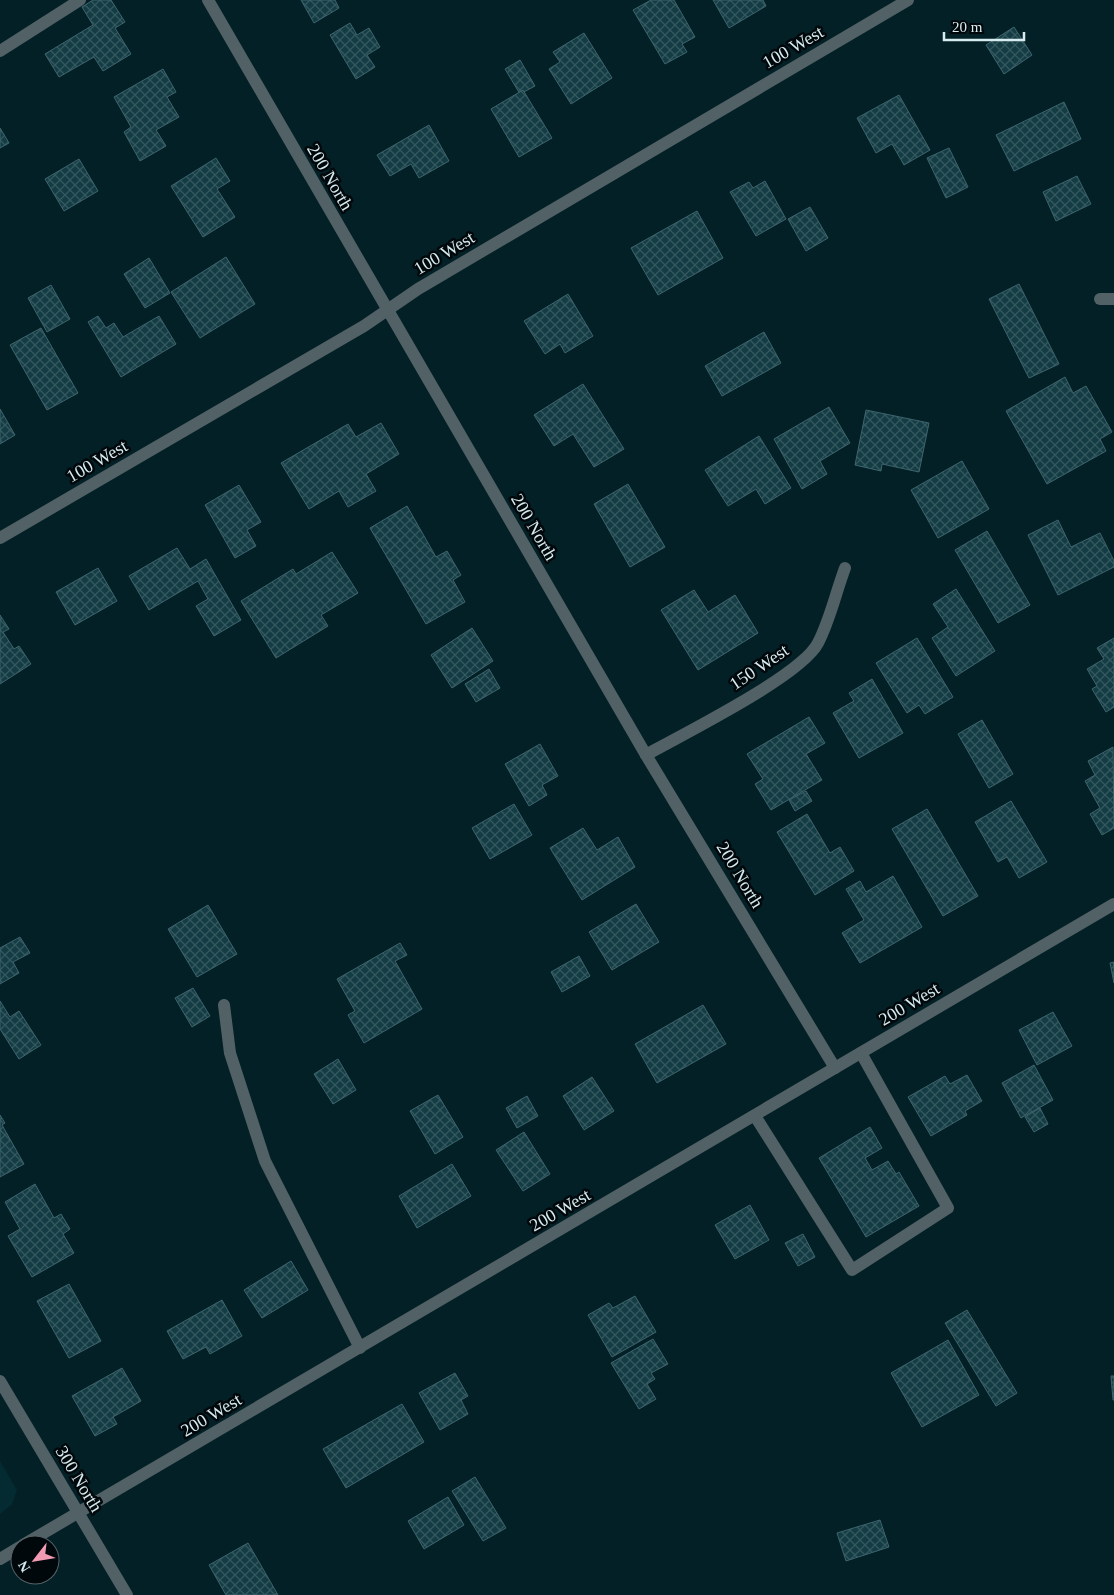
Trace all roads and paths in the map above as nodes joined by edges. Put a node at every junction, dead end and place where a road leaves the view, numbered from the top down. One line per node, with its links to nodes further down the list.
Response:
1 (80, 0): 4 (street)
2 (208, 0): 7 (street, 200 North)
3 (908, 0): 7 (street, 100 West)
4 (0, 51)
5 (1100, 299): 6 (street)
6 (1114, 299)
7 (387, 310): 8 (street, 100 West); 10 (street, 200 North)
8 (0, 538)
9 (845, 568): 10 (street, 150 West)
10 (646, 755): 14 (street, 200 North)
11 (1114, 904): 13 (street, 200 West)
12 (224, 1005): 16 (street)
13 (861, 1053): 14 (street, 200 West); 15 (street)
14 (835, 1068): 15 (street, 200 West)
15 (755, 1116): 16 (street, 200 West)
16 (360, 1348): 18 (street, 200 West)
17 (0, 1381): 18 (street, 300 North)
18 (79, 1514): 19 (street, 200 West); 20 (street, 300 North)
19 (41, 1535)
20 (127, 1595)

